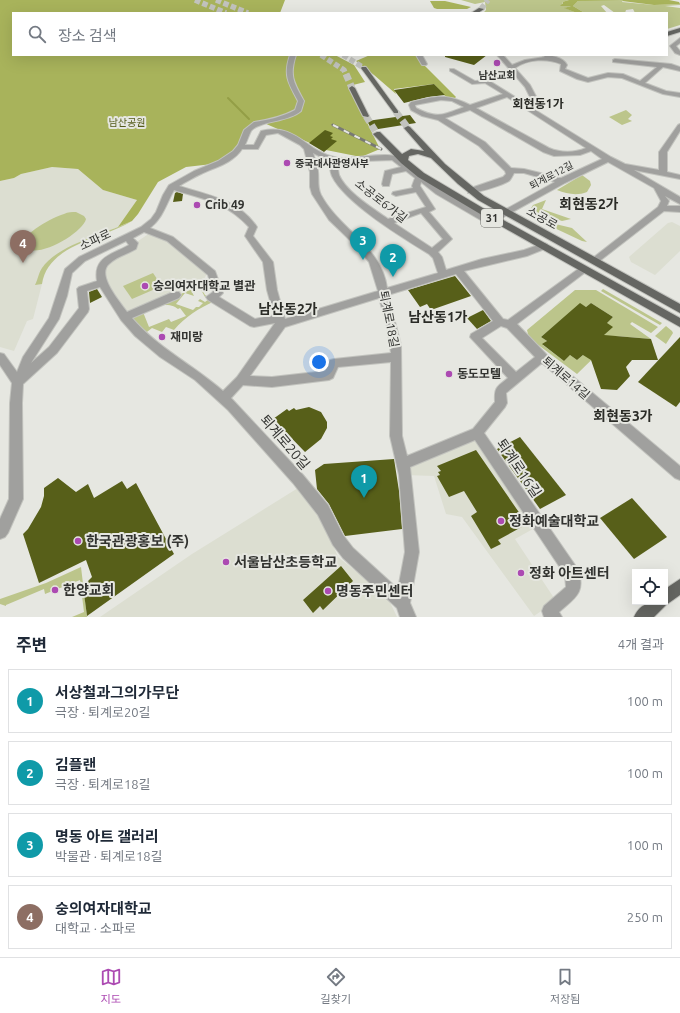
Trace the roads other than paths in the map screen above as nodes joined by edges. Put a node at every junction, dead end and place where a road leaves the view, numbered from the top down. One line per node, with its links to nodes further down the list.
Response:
1 (481, 9): 2 (main road)
2 (476, 12)
3 (680, 30): 4 (main road)
4 (668, 34)
5 (680, 40): 6 (street)
6 (680, 53)
7 (293, 56): 33 (street)
8 (420, 56): 14 (street)
9 (501, 56): 17 (street)
10 (547, 56): 11 (street)
11 (559, 60): 17 (street); 20 (street)
12 (615, 61): 13 (street)
13 (630, 62): 15 (street); 20 (street)
14 (424, 64)
15 (661, 66): 18 (street); 21 (street)
16 (364, 68): 27 (main road)
17 (512, 68): 26 (street)
18 (680, 69)
19 (452, 70): 23 (street)
20 (617, 75): 21 (street)
21 (641, 84): 24 (street)
22 (352, 88): 28 (main road)
23 (507, 95): 25 (street); 26 (street)
24 (680, 95)
25 (470, 107): 29 (street); 29 (street, 퇴계로12길); 35 (street, 퇴계로12길)
26 (528, 107): 35 (street)
27 (396, 112)
28 (366, 116)
29 (440, 118): 41 (street)
30 (680, 126): 42 (street)
31 (408, 128): 36 (main road, 소공로 / 31)
32 (377, 134): 39 (main road, 소공로 / 31)
33 (241, 148): 34 (street); 48 (street)
34 (308, 148): 38 (street); 68 (street, 퇴계로18길)
35 (593, 148): 37 (street)
36 (436, 159): 39 (main road); 50 (main road, 소공로 / 31)
37 (608, 159): 40 (street); 45 (street, 퇴계로12길)
38 (333, 160): 39 (street); 58 (street, 소공로6가길)
39 (405, 165): 44 (street); 46 (street); 57 (main road, 소공로 / 31)
40 (623, 166): 42 (street); 47 (street)
41 (510, 170): 45 (street); 50 (street)
42 (663, 172): 43 (street)
43 (680, 177)
44 (419, 178): 49 (street); 57 (street)
45 (562, 181): 56 (street, 퇴계로12길)
46 (386, 184)
47 (655, 186): 52 (street); 53 (street)
48 (172, 187): 59 (street, 소파로); 72 (street)
49 (418, 189): 51 (street); 55 (street)
50 (471, 191): 56 (main road, 소공로 / 31)
51 (396, 194)
52 (680, 201)
53 (662, 208): 54 (street); 63 (street)
54 (680, 209)
55 (423, 210): 58 (street); 62 (street)
56 (506, 213): 57 (street, 퇴계로12길); 63 (main road, 소공로 / 31)
57 (495, 219): 61 (main road, 소공로 / 31)
58 (386, 222): 62 (street, 소공로6가길)
59 (144, 230): 60 (street, 소파로); 72 (street)
60 (127, 238): 67 (street); 80 (street, 소파로)
61 (544, 246): 64 (main road, 소공로 / 31); 65 (street)
62 (432, 252): 66 (street)
63 (594, 261): 70 (main road, 소공로 / 31)
64 (584, 269): 73 (street); 74 (main road, 소공로 / 31)
65 (458, 270): 66 (street); 73 (street, 퇴계로14길)
66 (443, 275): 68 (street)
67 (102, 283): 71 (street, 퇴계로20길); 80 (street)
68 (384, 294): 72 (street); 76 (street, 퇴계로18길)
69 (176, 295): 71 (street)
70 (680, 308)
71 (125, 317): 81 (street, 퇴계로20길)
72 (280, 321): 79 (street)
73 (505, 323): 77 (street, 퇴계로14길); 78 (street)
74 (680, 323)
75 (0, 357): 80 (street)
76 (396, 357): 79 (street); 83 (street, 퇴계로18길)
77 (542, 357): 78 (street); 84 (street, 퇴계로14길)
78 (516, 379): 82 (street)
79 (241, 380): 81 (street)
80 (18, 382): 85 (street, 소파로)
81 (224, 397): 89 (street, 퇴계로20길)
82 (477, 433): 83 (street); 90 (street, 퇴계로16길)
83 (403, 464): 89 (street, 퇴계로18길)
84 (680, 474)
85 (0, 532)
86 (680, 586): 87 (main road)
87 (668, 596)
88 (656, 605): 91 (main road)
89 (405, 610)
90 (554, 617)
91 (642, 617)

